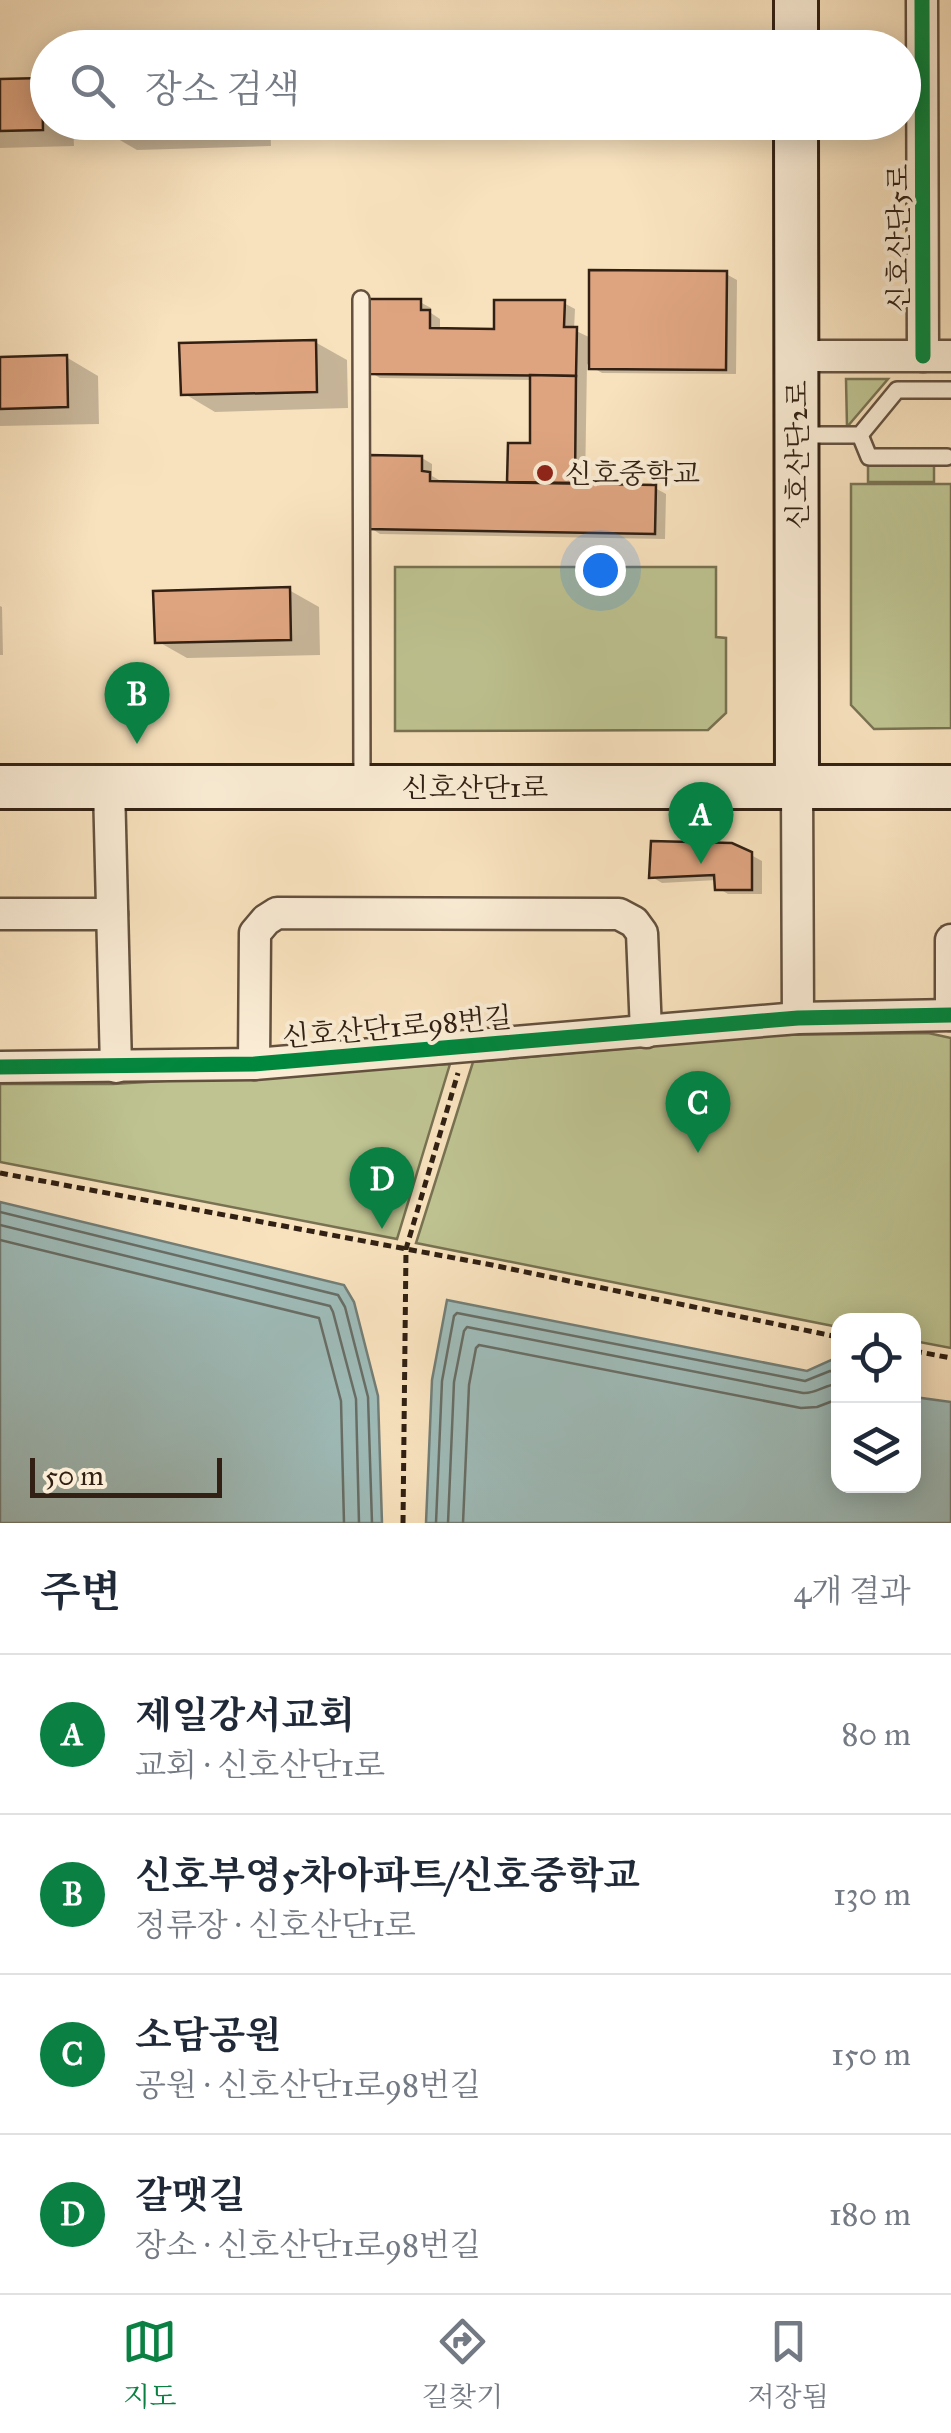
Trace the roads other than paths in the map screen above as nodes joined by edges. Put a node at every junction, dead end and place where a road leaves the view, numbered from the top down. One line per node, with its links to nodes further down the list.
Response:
1 (796, 0): 3 (main road)
2 (922, 0): 7 (street, 신호산단5로)
3 (796, 30)
4 (796, 140): 6 (main road, 신호산단2로)
5 (360, 298): 14 (lane)
6 (796, 356): 7 (street); 10 (main road, 신호산단2로)
7 (937, 356)
8 (951, 390): 9 (lane)
9 (860, 435): 10 (lane); 11 (lane)
10 (796, 436): 15 (main road, 신호산단2로)
11 (947, 457)
12 (0, 787): 13 (main road, 신호산단1로)
13 (109, 787): 14 (main road, 신호산단1로); 18 (street)
14 (362, 787): 15 (main road, 신호산단1로)
15 (797, 787): 16 (main road, 신호산단1로); 21 (street)
16 (951, 787)
17 (0, 914): 18 (street)
18 (112, 914): 24 (street)
19 (951, 940): 20 (street)
20 (951, 1015): 21 (street, 신호산단1로98번길)
21 (798, 1018): 22 (street, 신호산단1로98번길)
22 (646, 1032): 23 (street, 신호산단1로98번길); 23 (street, 신호산단1로98번길)
23 (254, 1064): 24 (street, 신호산단1로98번길)
24 (116, 1066): 25 (street, 신호산단1로98번길)
25 (0, 1067)

